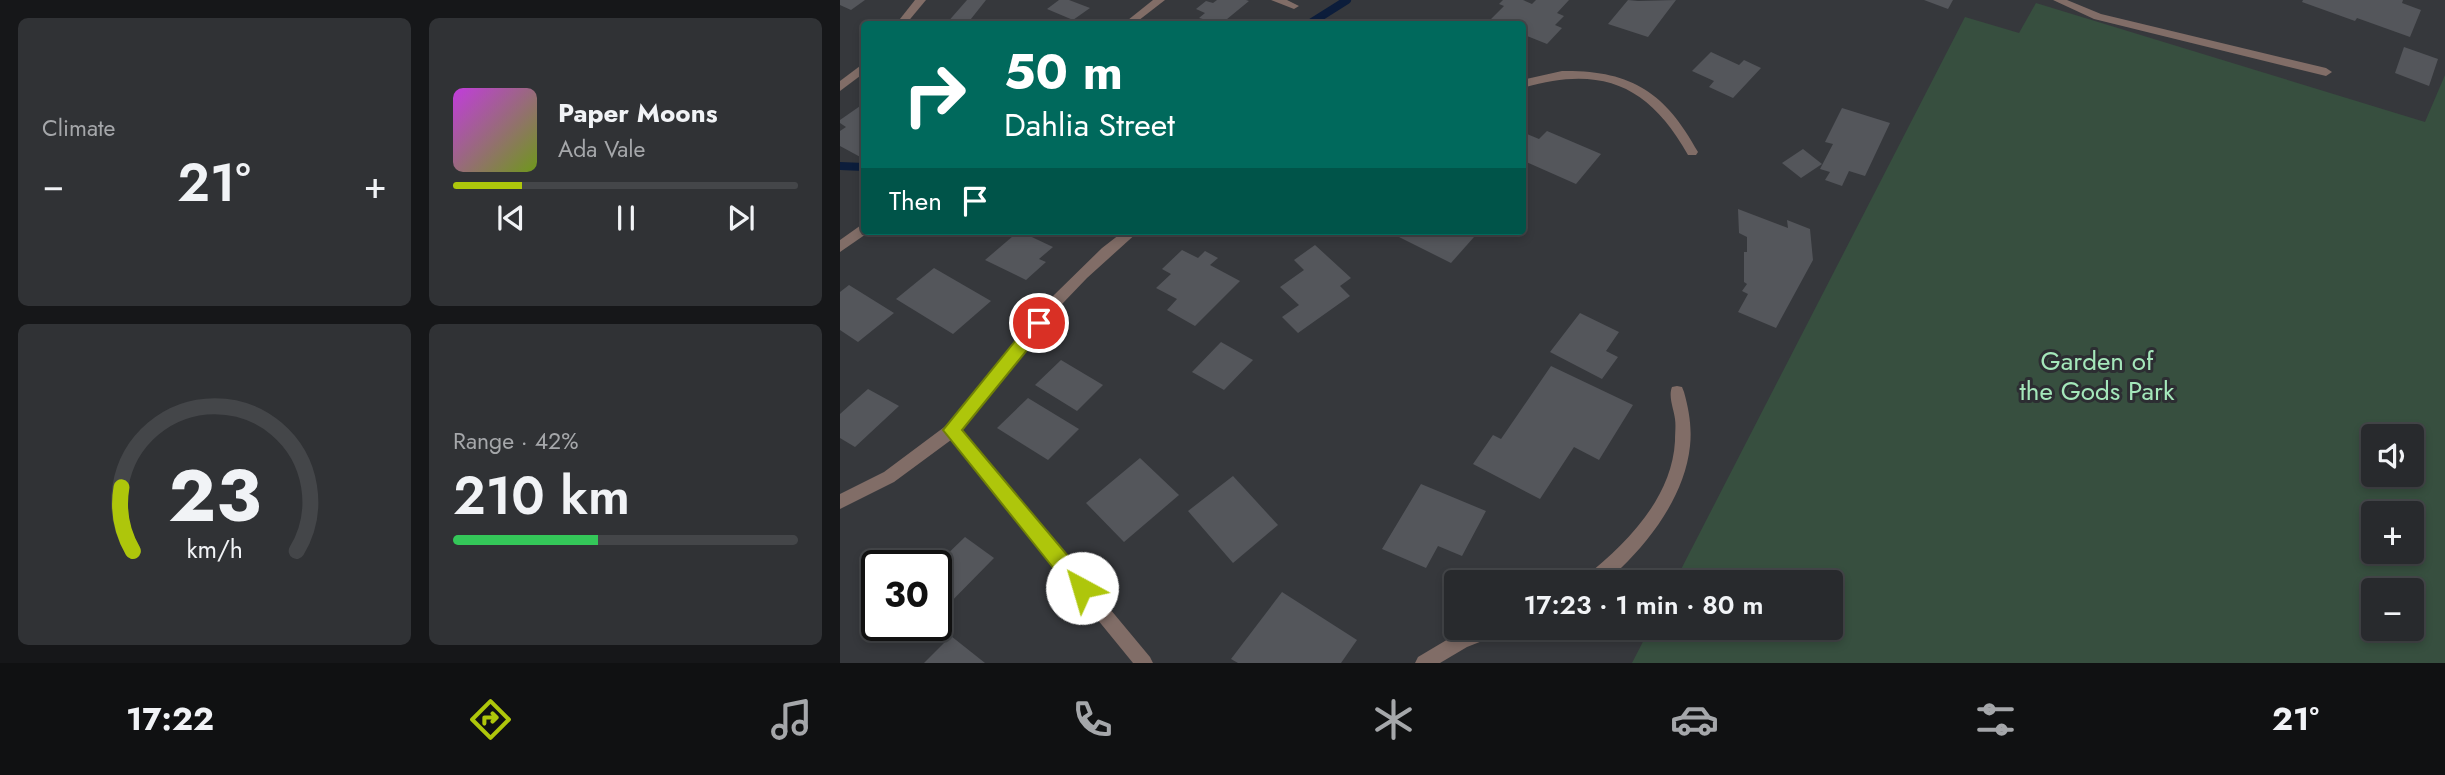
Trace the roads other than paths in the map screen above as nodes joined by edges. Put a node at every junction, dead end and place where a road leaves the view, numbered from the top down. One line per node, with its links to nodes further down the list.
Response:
1 (921, 0): 6 (street)
2 (1160, 0): 7 (street)
3 (1276, 0): 5 (street)
4 (2058, 0): 9 (street)
5 (1294, 6)
6 (904, 21)
7 (1132, 21)
8 (861, 70): 11 (street)
9 (2326, 72)
10 (1526, 83): 12 (street)
11 (840, 87)
12 (1692, 152)
13 (861, 230): 15 (street)
14 (1128, 235): 17 (street)
15 (840, 247)
16 (1677, 392): 19 (street)
17 (952, 430): 18 (street); 21 (street)
18 (840, 502)
19 (1604, 570)
20 (1464, 640): 22 (street)
21 (1144, 663)
22 (1424, 663)

